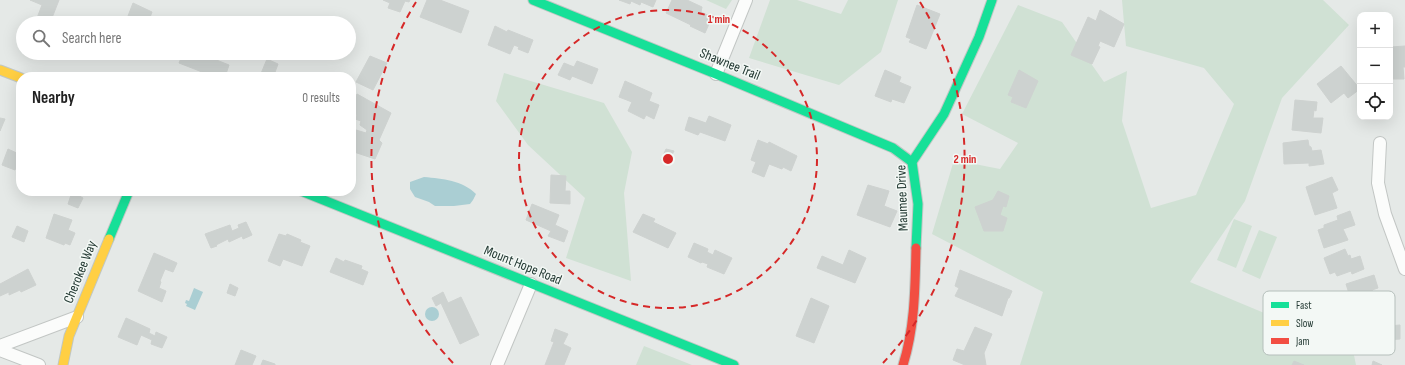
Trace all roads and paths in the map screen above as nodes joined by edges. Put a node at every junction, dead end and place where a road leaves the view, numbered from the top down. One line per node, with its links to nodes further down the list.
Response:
1 (533, 0): 5 (street, Shawnee Trail)
2 (746, 0): 5 (street)
3 (992, 0): 8 (street, Maumee Drive)
4 (0, 70): 6 (street)
5 (716, 74): 8 (street, Shawnee Trail)
6 (16, 76)
7 (1380, 143): 11 (street)
8 (912, 162): 20 (street, Maumee Drive)
9 (127, 196): 13 (street, Cherokee Way)
10 (313, 196): 12 (street, Mount Hope Road)
11 (1405, 269)
12 (531, 284): 18 (street); 19 (street, Mount Hope Road)
13 (77, 317): 14 (street); 17 (street, Cherokee Way)
14 (0, 346)
15 (0, 350): 16 (street)
16 (39, 365)
17 (63, 365)
18 (497, 365)
19 (734, 365)
20 (903, 365)

